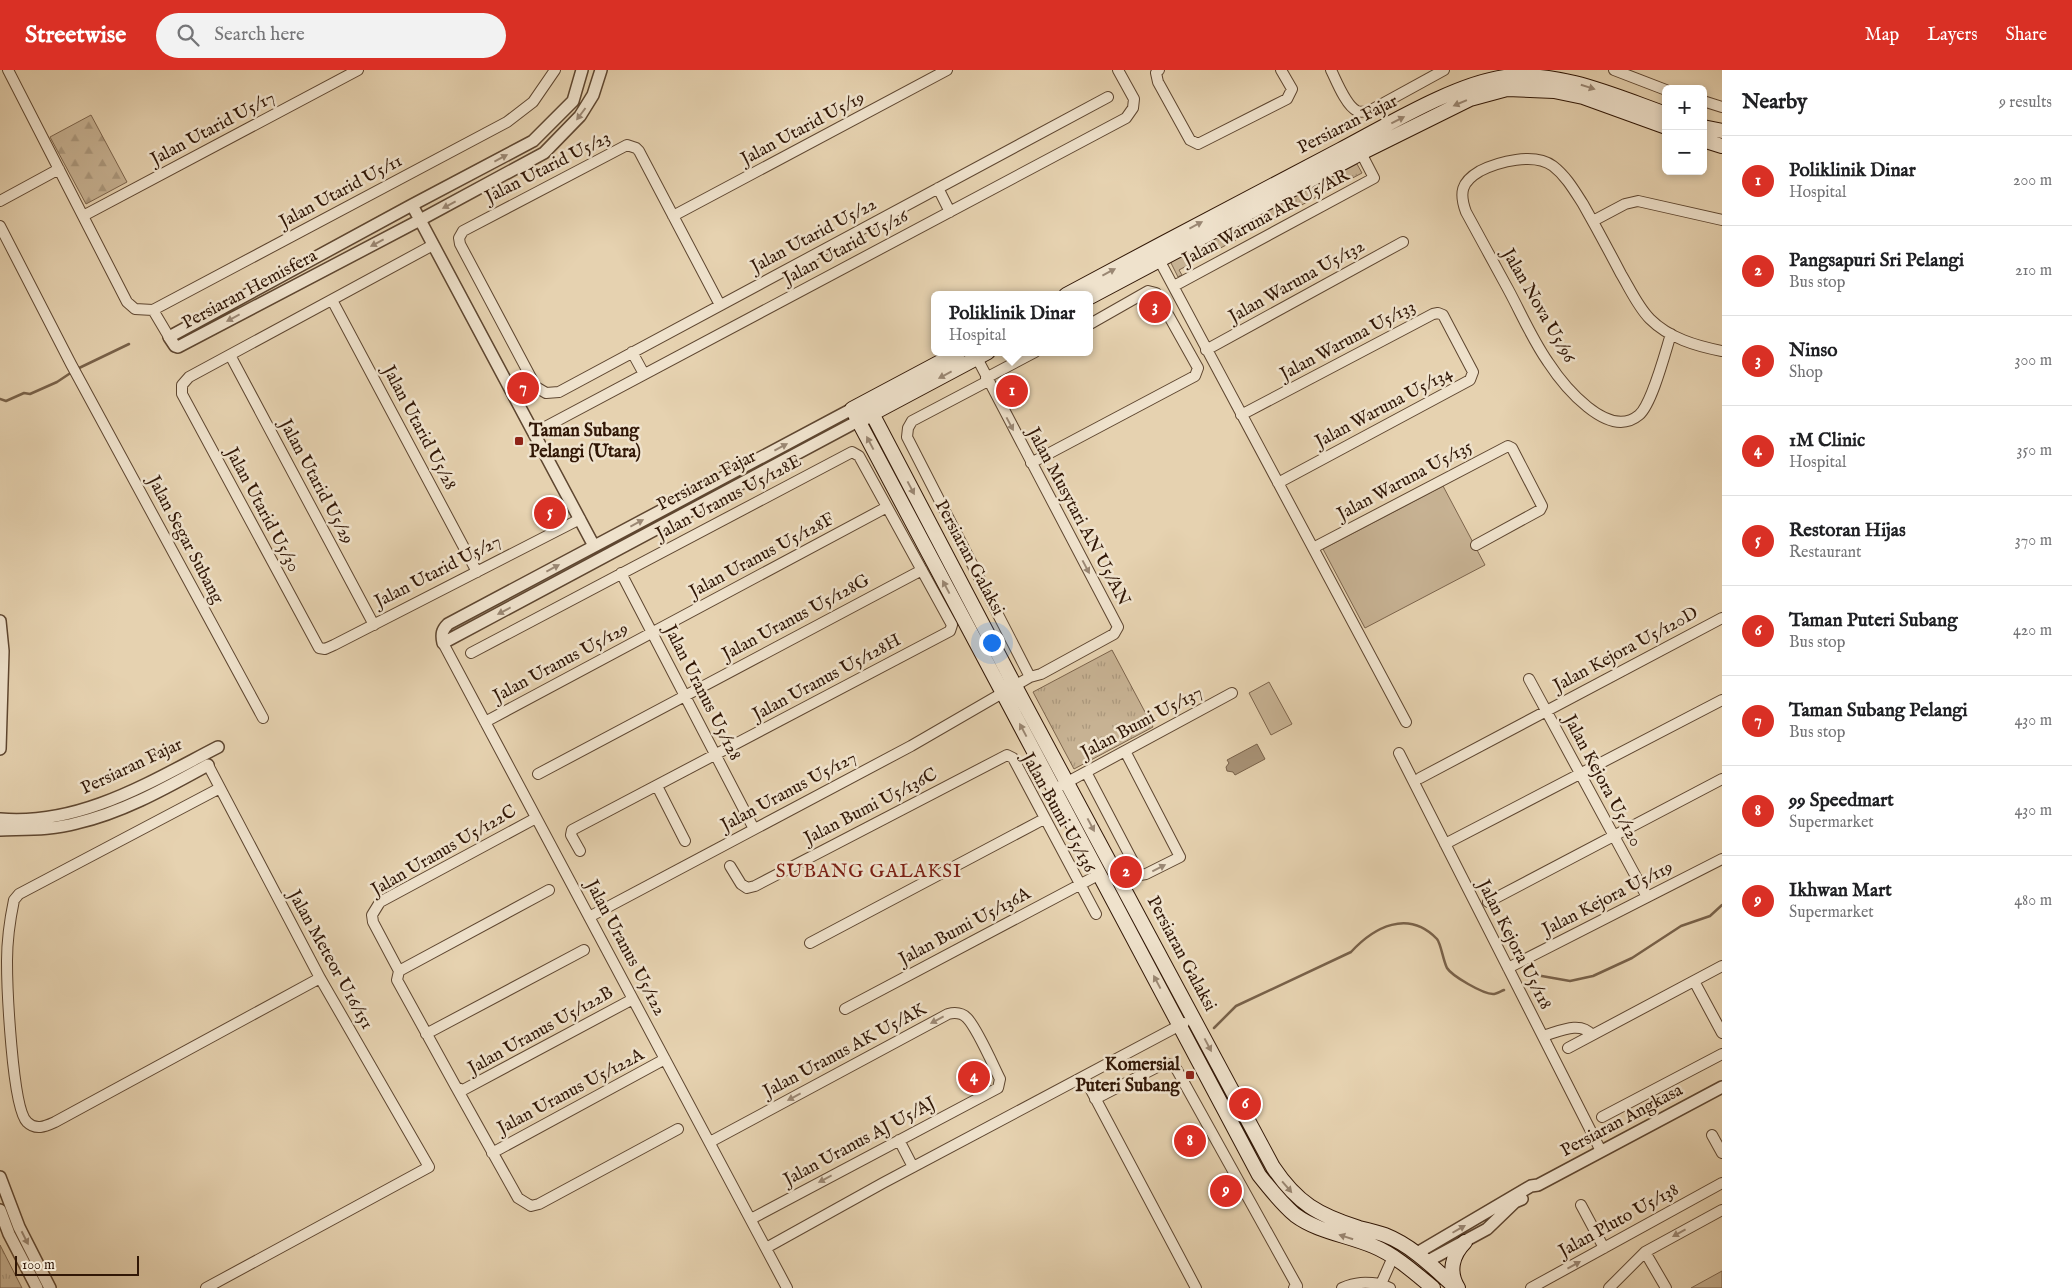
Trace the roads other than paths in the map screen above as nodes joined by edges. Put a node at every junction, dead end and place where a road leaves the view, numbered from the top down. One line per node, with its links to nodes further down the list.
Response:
1 (8, 70): 29 (street)
2 (358, 70): 34 (street, Jalan Utarid U5/17)
3 (555, 70): 48 (street, Jalan Utarid U5/11)
4 (582, 70): 32 (street, Persiaran Hemisfera, one-way to 4)
5 (600, 70): 36 (street, Persiaran Hemisfera, one-way to 36)
6 (948, 70): 35 (street, Jalan Utarid U5/19)
7 (1118, 70): 33 (street, Jalan Utarid U5/26)
8 (1159, 70): 9 (street)
9 (1281, 70)
10 (1331, 70): 11 (street)
11 (1444, 70)
12 (1492, 70): 17 (main road)
13 (1523, 70): 15 (main road)
14 (1614, 70): 18 (street)
15 (1555, 78): 16 (main road, Persiaran Fajar); 22 (main road, Persiaran Fajar, one-way to 22)
16 (1506, 79): 17 (main road, Persiaran Fajar); 23 (main road); 28 (main road, one-way to 28)
17 (1473, 85): 28 (main road, Persiaran Fajar, one-way to 17)
18 (1662, 88)
19 (1108, 97): 30 (street, Jalan Utarid U5/22)
20 (1707, 102): 21 (street)
21 (1722, 107)
22 (1662, 113)
23 (1662, 126)
24 (1707, 128): 25 (main road)
25 (1722, 131)
26 (1707, 141): 27 (main road)
27 (1722, 146)
28 (1358, 148): 42 (main road, Persiaran Fajar); 43 (street, Jalan Waruna AR U5/AR)
29 (59, 169): 31 (street); 34 (street)
30 (938, 188): 33 (street); 47 (street, Jalan Utarid U5/22)
31 (0, 201)
32 (412, 205): 36 (street); 51 (street, Persiaran Hemisfera)
33 (950, 212): 61 (street, Jalan Utarid U5/26)
34 (83, 216): 48 (street)
35 (673, 216): 47 (street, Jalan Utarid U5/23); 63 (street, Jalan Utarid U5/23)
36 (420, 220): 41 (street); 51 (street, Persiaran Hemisfera, one-way to 51)
37 (1722, 220): 38 (street)
38 (1592, 221): 50 (street); 50 (street, Jalan Nova U5/96)
39 (0, 226): 95 (street, Jalan Segar Subang)
40 (1403, 242): 53 (street, Jalan Waruna U5/132)
41 (433, 245): 46 (street); 67 (street)
42 (1156, 254): 43 (street); 44 (main road, Persiaran Fajar, one-way to 42); 45 (main road, Persiaran Fajar)
43 (1174, 286): 53 (street)
44 (1075, 291)
45 (1093, 295)
46 (332, 300): 56 (street); 77 (street, Jalan Utarid U5/28)
47 (720, 305): 55 (street, Jalan Utarid U5/22)
48 (153, 310): 51 (street)
49 (1093, 322): 68 (street)
50 (1671, 334): 54 (street)
51 (170, 337)
52 (1458, 343): 66 (street, Jalan Waruna U5/133); 69 (street, Jalan Waruna U5/134)
53 (1206, 350): 66 (street)
54 (1722, 351)
55 (632, 352): 61 (street); 63 (street, Jalan Utarid U5/22)
56 (230, 355): 82 (street, Jalan Utarid U5/29); 84 (street, Jalan Utarid U5/30)
57 (953, 356): 64 (main road, Persiaran Fajar)
58 (980, 356): 64 (main road, Persiaran Fajar, one-way to 64)
59 (982, 356): 62 (street, Jalan Musytari AN U5/AN)
60 (1028, 356): 62 (street)
61 (644, 374): 67 (street, Jalan Utarid U5/26)
62 (987, 379): 68 (street, Jalan Musytari AN U5/AN, one-way to 68); 87 (street)
63 (536, 386)
64 (869, 408): 65 (main road, Persiaran Fajar); 89 (main road, Persiaran Galaksi, one-way to 89)
65 (855, 415): 71 (street, Persiaran Fajar); 74 (street, Persiaran Fajar, one-way to 65); 90 (main road, Persiaran Galaksi, one-way to 65)
66 (1241, 415): 69 (street)
67 (534, 433): 72 (street)
68 (1031, 463): 87 (street, Jalan Musytari AN U5/AN, one-way to 87)
69 (1278, 483): 75 (street)
70 (887, 507): 76 (street); 78 (street, Jalan Uranus U5/128E); 83 (street, Jalan Uranus U5/128F)
71 (686, 514): 74 (street); 79 (street, Persiaran Fajar)
72 (580, 519): 74 (street); 77 (street, Jalan Utarid U5/27)
73 (1476, 545): 75 (street, Jalan Waruna U5/135)
74 (594, 546): 79 (street); 85 (street, Persiaran Fajar, one-way to 74)
75 (1312, 548): 97 (street)
76 (922, 570): 92 (street, Jalan Uranus U5/128G); 102 (street, Jalan Uranus U5/128H)
77 (477, 572): 82 (street, Jalan Utarid U5/27)
78 (621, 573): 83 (street, Jalan Uranus U5/128); 86 (street, Jalan Uranus U5/128E)
79 (520, 602): 85 (street, Persiaran Fajar, one-way to 85)
80 (1722, 618): 94 (street, Jalan Kejora U5/120D)
81 (0, 621): 99 (street)
82 (374, 625): 84 (street, Jalan Utarid U5/27)
83 (652, 633): 92 (street, Jalan Uranus U5/128); 96 (street, Jalan Uranus U5/129)
84 (314, 641)
85 (443, 643): 96 (street, Jalan Uranus U5/122)
86 (471, 653)
87 (1030, 677): 89 (street, Jalan Uranus U5/127)
88 (1529, 679): 94 (street, Jalan Kejora U5/120)
89 (1015, 686): 90 (street, Jalan Uranus U5/127); 110 (main road, Persiaran Galaksi)
90 (1002, 692): 113 (main road, Persiaran Galaksi, one-way to 90); 117 (street, Jalan Uranus U5/127)
91 (1232, 693): 100 (street, Jalan Bumi U5/137)
92 (685, 696): 102 (street, Jalan Uranus U5/128); 106 (street, Jalan Uranus U5/128G)
93 (1722, 700): 107 (street)
94 (1546, 712): 107 (street, Jalan Kejora U5/120); 108 (street, Jalan Kejora U5/120D)
95 (262, 718)
96 (485, 722): 114 (street, Jalan Uranus U5/122)
97 (1406, 722)
98 (218, 747): 115 (street, Persiaran Fajar)
99 (0, 749)
100 (1125, 751): 105 (street, Jalan Bumi U5/137); 105 (street, one-way to 100)
101 (1399, 753): 121 (street, Jalan Kejora U5/118)
102 (716, 755): 111 (street, Jalan Uranus U5/128H); 117 (street, Jalan Uranus U5/128)
103 (1007, 755): 116 (street, Jalan Bumi U5/136); 124 (street, Jalan Bumi U5/136C)
104 (208, 765): 112 (street, Jalan Meteor U16/151); 118 (street, Persiaran Fajar)
105 (1086, 772): 110 (street, Jalan Bumi U5/137)
106 (538, 774)
107 (1580, 774): 119 (street, Jalan Kejora U5/120); 121 (street)
108 (1420, 778)
109 (1722, 779): 119 (street)
110 (1068, 782): 113 (street, Jalan Bumi U5/137); 142 (main road, Persiaran Galaksi, one-way to 142)
111 (657, 786): 120 (street); 122 (street, Jalan Uranus U5/128H)
112 (220, 788): 138 (street, Jalan Meteor U16/151); 138 (street)
113 (1055, 788): 125 (main road, Persiaran Galaksi)
114 (536, 818): 131 (street, Jalan Uranus U5/122C); 132 (street, Jalan Uranus U5/122)
115 (0, 819)
116 (1044, 819): 126 (street, Jalan Bumi U5/136); 133 (street)
117 (754, 829): 132 (street, Jalan Uranus U5/127)
118 (0, 830)
119 (1614, 836): 128 (street, Jalan Kejora U5/120); 129 (street)
120 (685, 841)
121 (1445, 844): 136 (street, Jalan Kejora U5/118)
122 (580, 851)
123 (1722, 859): 128 (street, Jalan Kejora U5/119)
124 (730, 866)
125 (1100, 874): 126 (street, Jalan Bumi U5/136A); 143 (main road, Persiaran Galaksi, one-way to 125)
126 (1080, 885): 130 (street, Jalan Bumi U5/136); 141 (street, Jalan Bumi U5/136A)
127 (549, 890): 137 (street)
128 (1647, 897): 136 (street, Jalan Kejora U5/119)
129 (1488, 902)
130 (1096, 914)
131 (372, 915): 137 (street, Jalan Uranus U5/122A)
132 (589, 917): 140 (street, Jalan Uranus U5/122)
133 (810, 943)
134 (584, 950): 145 (street)
135 (1722, 966): 139 (street)
136 (1508, 968): 147 (street, Jalan Kejora U5/118)
137 (399, 971): 145 (street, Jalan Uranus U5/122A)
138 (320, 978): 182 (street, Jalan Meteor U16/151)
139 (1694, 981): 144 (street); 146 (street)
140 (633, 999): 151 (street, Jalan Uranus U5/122); 154 (street, Jalan Uranus U5/122B)
141 (845, 1009)
142 (1194, 1017): 143 (street); 178 (main road, Persiaran Galaksi, one-way to 178)
143 (1179, 1025): 152 (street); 173 (main road, Persiaran Galaksi, one-way to 143)
144 (1722, 1033)
145 (426, 1034): 154 (street, Jalan Uranus U5/122A)
146 (1592, 1035): 147 (street); 149 (street)
147 (1543, 1036): 161 (street, Jalan Kejora U5/118)
148 (983, 1046): 159 (street, Jalan Uranus AJ U5/AJ); 160 (street, Jalan Uranus AK U5/AK, one-way to 160)
149 (1568, 1048)
150 (1722, 1054): 156 (street)
151 (665, 1060): 160 (street, Jalan Uranus U5/122); 162 (street, Jalan Uranus U5/122A)
152 (1084, 1077): 155 (street); 164 (street)
153 (1722, 1087): 161 (street, Persiaran Angkasa)
154 (460, 1088): 162 (street, Jalan Uranus U5/122A)
155 (1095, 1099): 184 (street); 185 (street)
156 (1602, 1117)
157 (678, 1129): 162 (street, Jalan Uranus U5/122A)
158 (1712, 1135): 163 (street)
159 (899, 1140): 164 (street); 171 (street, Jalan Uranus AJ U5/AJ, one-way to 171)
160 (710, 1142): 171 (street, Jalan Uranus U5/122)
161 (1601, 1151): 167 (street, Persiaran Angkasa)
162 (492, 1153)
163 (1722, 1153)
164 (913, 1167): 174 (street)
165 (0, 1177): 181 (street, one-way to 181)
166 (1722, 1183): 175 (street, Jalan Pluto U5/138)
167 (1538, 1185): 172 (street, Persiaran Angkasa); 178 (street, Persiaran Angkasa, one-way to 167)
168 (1581, 1205): 175 (street)
169 (0, 1210): 180 (street)
170 (1722, 1210): 176 (street, one-way to 176)
171 (750, 1219): 174 (street, Jalan Uranus U5/122)
172 (1465, 1242): 178 (street, Persiaran Angkasa); 189 (main road)
173 (1373, 1246): 177 (main road, Persiaran Galaksi); 178 (main road)
174 (766, 1248): 183 (street, Jalan Uranus U5/122)
175 (1604, 1248): 190 (street, Jalan Pluto U5/138, one-way to 175)
176 (1645, 1252): 191 (street); 192 (street)
177 (1392, 1257): 179 (street); 187 (main road, Persiaran Galaksi)
178 (1420, 1259): 188 (main road); 189 (main road, Persiaran Galaksi)
179 (1385, 1286): 186 (street)
180 (37, 1288)
181 (50, 1288)
182 (206, 1288)
183 (787, 1288)
184 (1196, 1288)
185 (1294, 1288)
186 (1342, 1288)
187 (1432, 1288)
188 (1440, 1288)
189 (1457, 1288)
190 (1531, 1288)
191 (1608, 1288)
192 (1666, 1288)

